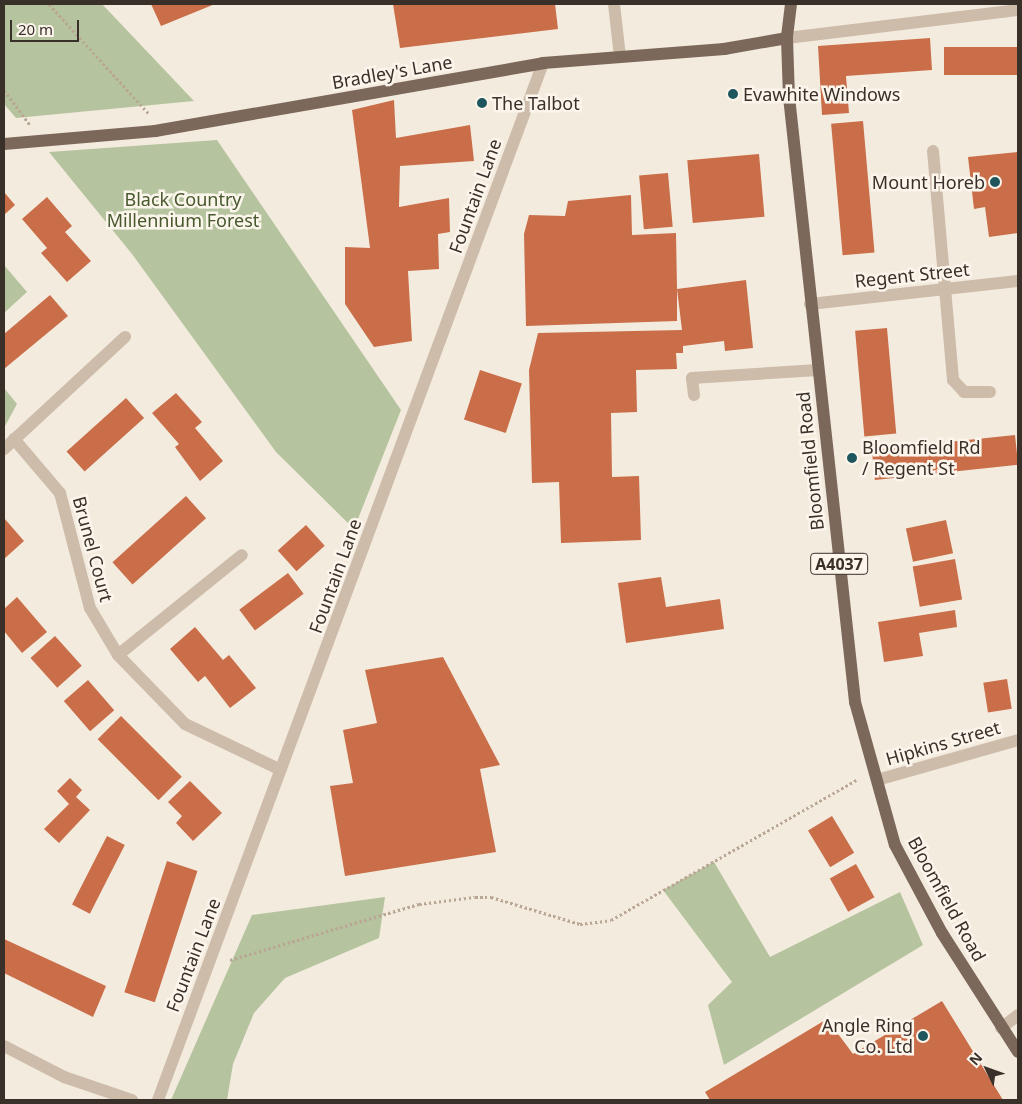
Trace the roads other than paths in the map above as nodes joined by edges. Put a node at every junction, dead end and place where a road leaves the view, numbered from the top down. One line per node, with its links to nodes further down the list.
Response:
1 (614, 4): 5 (street)
2 (791, 4): 4 (main road, A4037)
3 (1018, 10): 4 (street)
4 (787, 38): 5 (main road, Bradley's Lane); 11 (main road, Bloomfield Road / A4037)
5 (620, 57): 6 (main road, Bradley's Lane)
6 (543, 63): 7 (main road, Bradley's Lane); 21 (street, Fountain Lane)
7 (4, 144)
8 (933, 151): 10 (street)
9 (1018, 281): 10 (street, Regent Street)
10 (942, 289): 11 (street, Regent Street); 14 (street)
11 (810, 304): 13 (main road, Bloomfield Road / A4037)
12 (125, 337): 16 (street)
13 (818, 370): 15 (street); 22 (main road, Bloomfield Road / A4037)
14 (990, 392)
15 (694, 394)
16 (14, 439): 17 (street); 19 (street, Brunel Court)
17 (4, 449)
18 (242, 556): 19 (street)
19 (118, 655): 21 (street, Brunel Court)
20 (1018, 740): 22 (street, Hipkins Street)
21 (281, 770): 28 (street, Fountain Lane)
22 (875, 775): 24 (main road, Bloomfield Road / A4037)
23 (1018, 1015): 24 (street)
24 (1001, 1028): 26 (main road, Bloomfield Road / A4037)
25 (4, 1046): 27 (street)
26 (1018, 1052)
27 (132, 1100)
28 (158, 1100)

